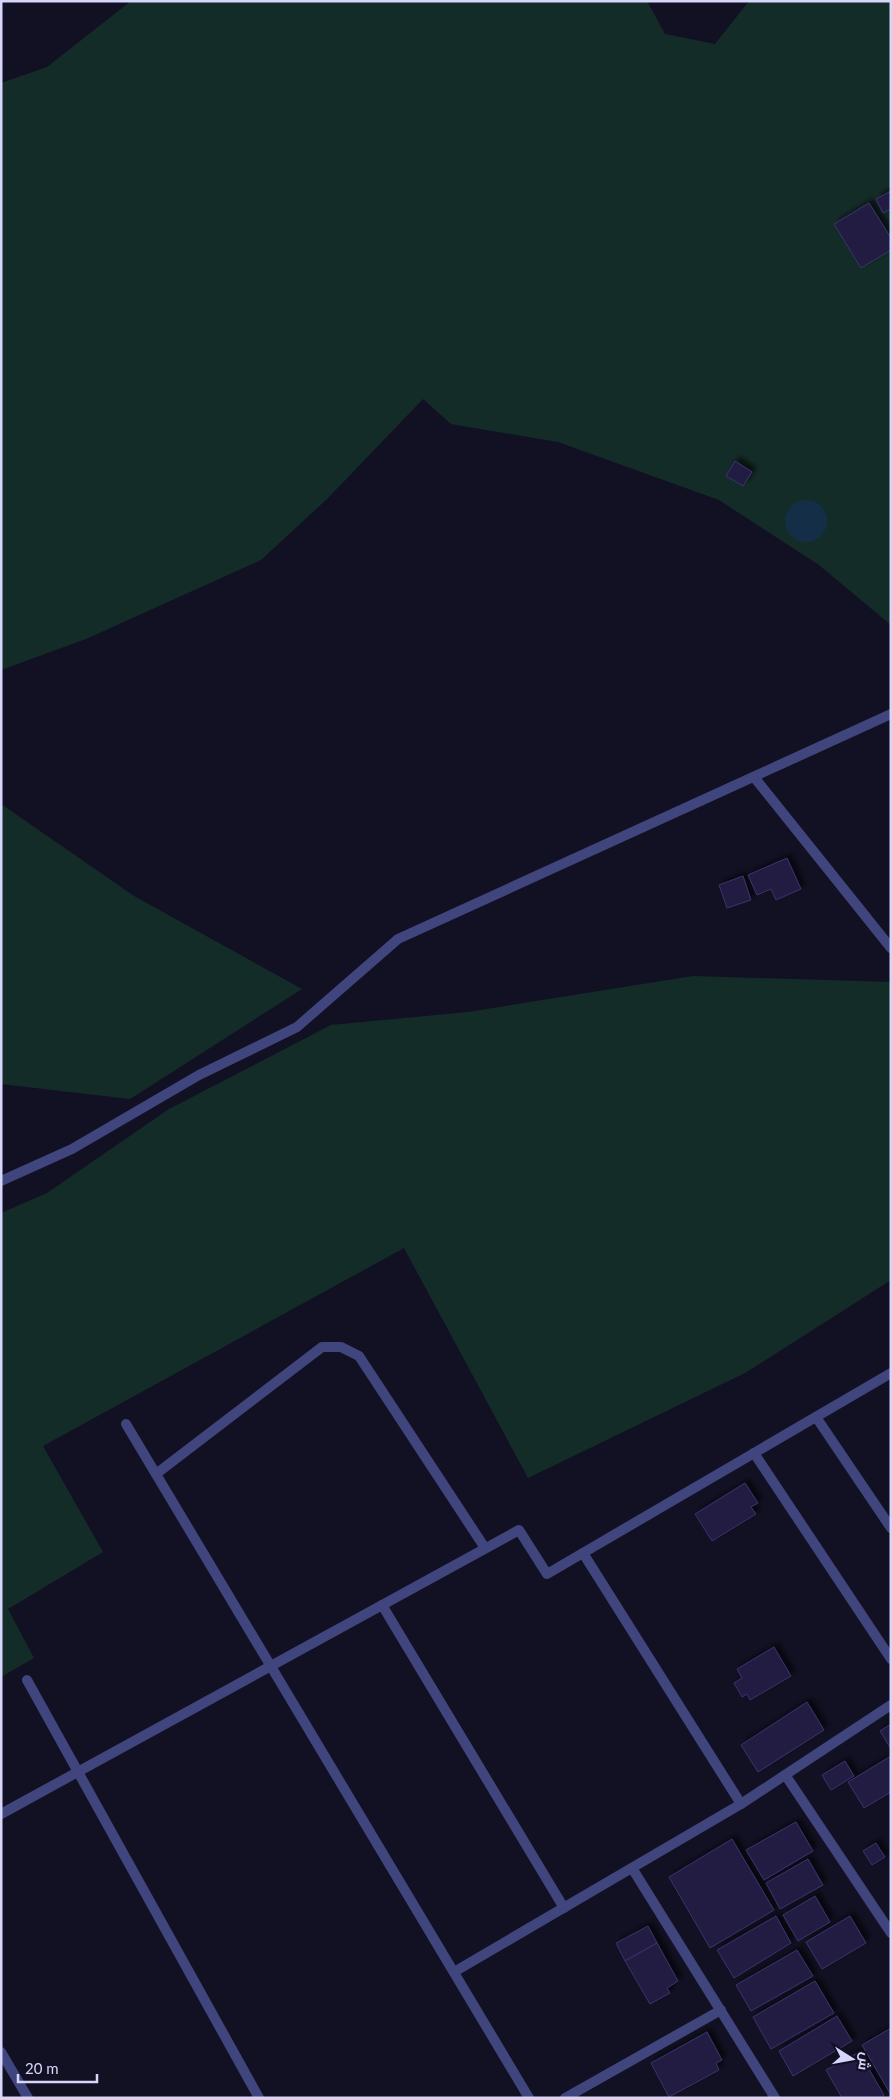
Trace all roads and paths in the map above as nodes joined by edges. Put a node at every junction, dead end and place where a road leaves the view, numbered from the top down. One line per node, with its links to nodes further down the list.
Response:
1 (891, 714): 2 (street)
2 (754, 777): 3 (street); 4 (street)
3 (891, 948)
4 (1, 1181)
5 (891, 1373): 6 (street)
6 (816, 1417): 8 (street); 10 (street)
7 (126, 1424): 9 (street)
8 (754, 1453): 12 (street); 14 (street)
9 (156, 1474): 11 (street); 15 (street)
10 (891, 1528)
11 (485, 1548): 12 (street); 13 (street)
12 (583, 1553): 20 (street)
13 (382, 1604): 15 (street); 23 (street)
14 (891, 1659)
15 (270, 1665): 18 (street); 25 (street)
16 (27, 1680): 18 (street)
17 (891, 1705): 19 (street)
18 (78, 1771): 21 (street); 29 (street)
19 (786, 1776): 20 (street); 24 (street)
20 (741, 1804): 22 (street)
21 (1, 1814)
22 (632, 1868): 23 (street); 26 (street)
23 (564, 1908): 25 (street)
24 (891, 1933)
25 (454, 1972): 30 (street)
26 (721, 2010): 31 (street); 32 (street)
27 (1, 2052): 28 (street)
28 (28, 2098)
29 (259, 2098)
30 (529, 2098)
31 (565, 2098)
32 (775, 2098)

